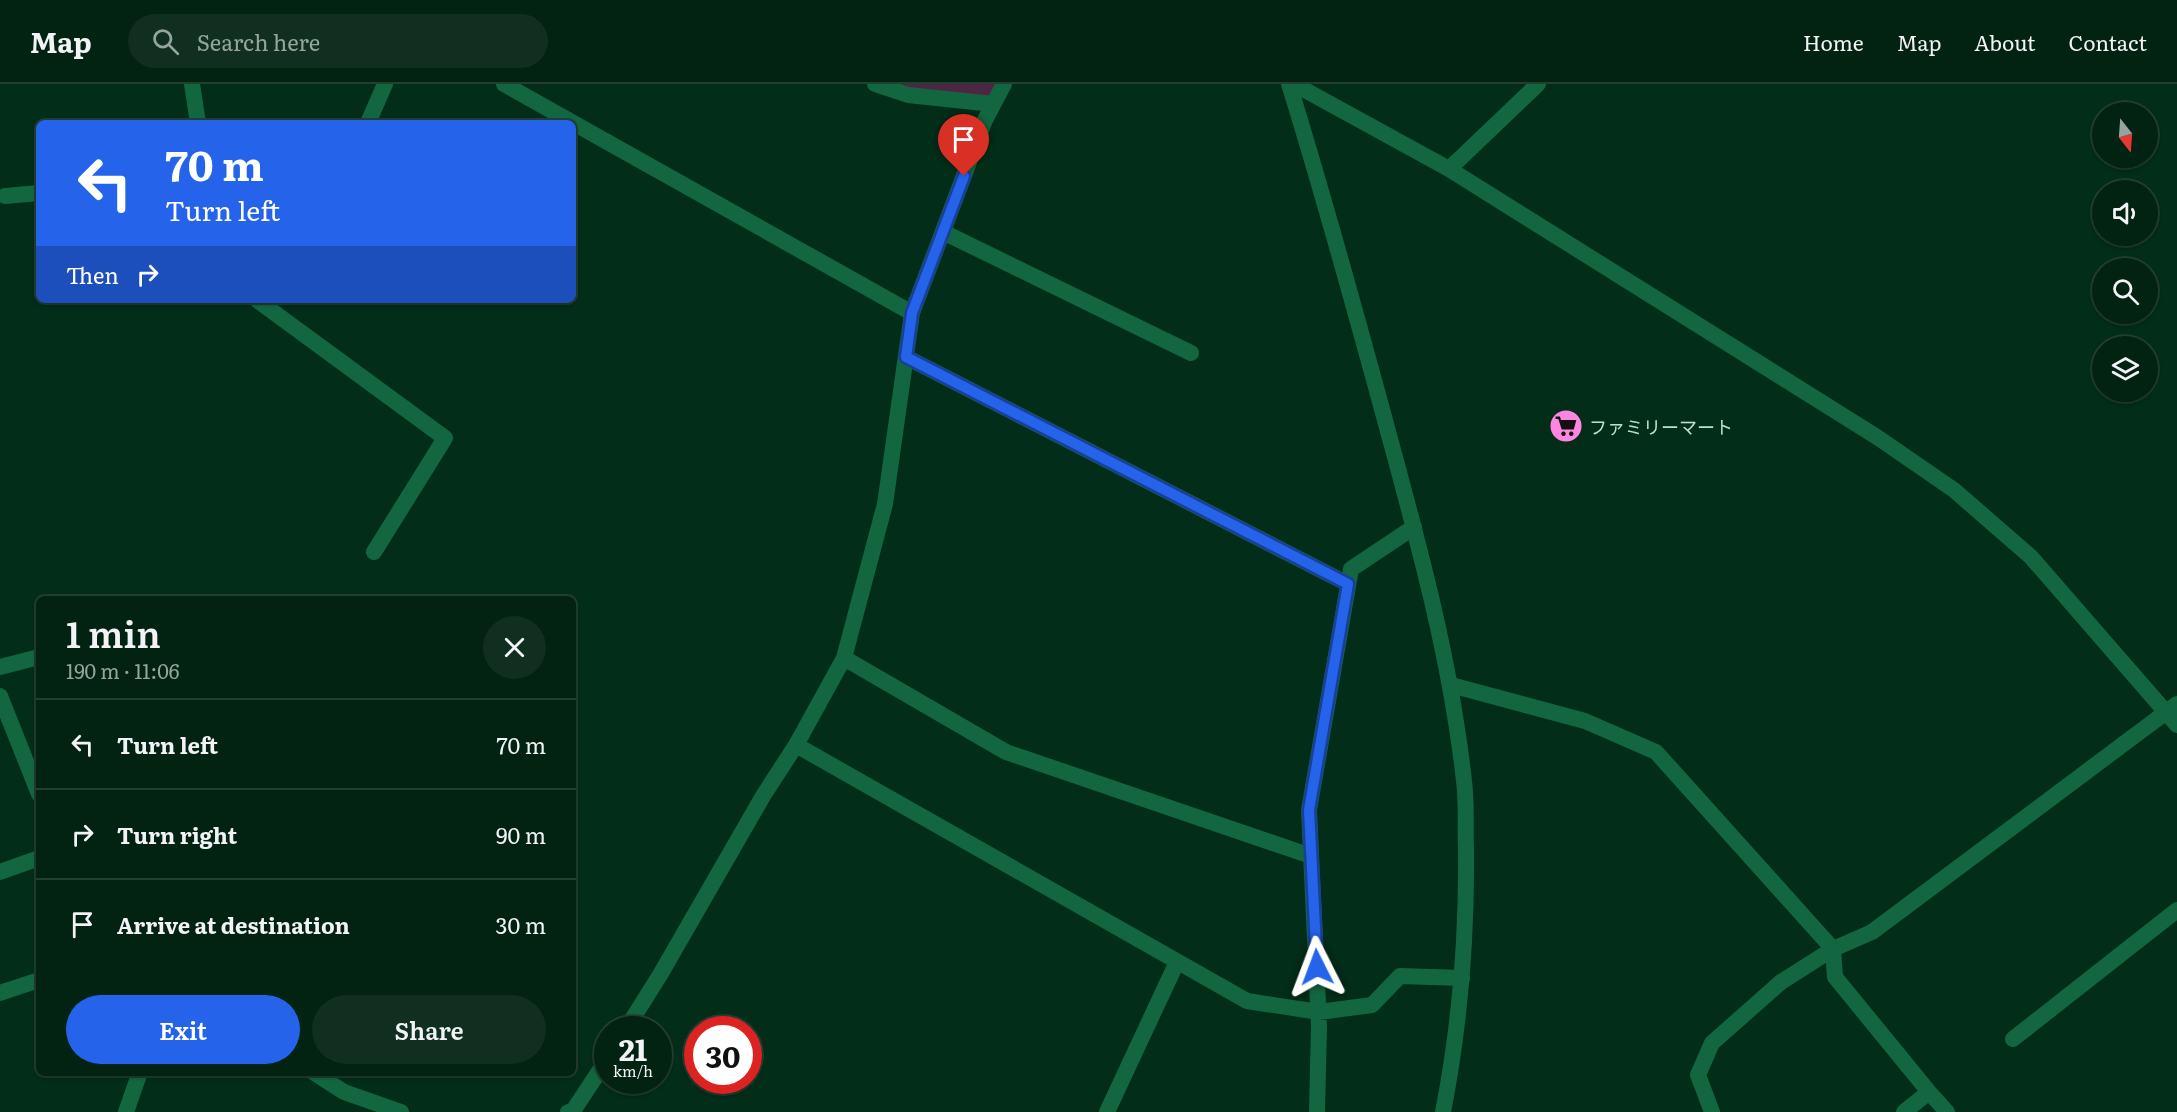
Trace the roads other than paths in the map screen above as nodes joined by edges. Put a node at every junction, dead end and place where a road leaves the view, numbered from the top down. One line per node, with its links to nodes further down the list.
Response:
1 (192, 84): 9 (street)
2 (385, 84): 10 (street)
3 (504, 84): 11 (street)
4 (875, 84): 8 (street)
5 (1004, 84): 8 (street)
6 (1291, 84): 13 (street); 21 (street)
7 (1538, 84): 13 (street)
8 (993, 104): 16 (street)
9 (198, 120)
10 (369, 120)
11 (568, 120)
12 (576, 124): 18 (street)
13 (1449, 169): 29 (street)
14 (36, 193): 15 (street)
15 (5, 196)
16 (943, 232): 18 (street); 19 (street)
17 (268, 303): 22 (street)
18 (912, 313): 20 (street)
19 (1191, 353)
20 (906, 357): 23 (street); 25 (street)
21 (1414, 527): 23 (street); 27 (street)
22 (374, 552)
23 (1348, 584): 32 (street)
24 (36, 658): 26 (street)
25 (844, 658): 30 (street); 32 (street)
26 (0, 667)
27 (1451, 685): 36 (street); 38 (street)
28 (0, 696): 31 (street)
29 (2174, 713): 36 (street)
30 (796, 746): 37 (street); 42 (street)
31 (36, 786)
32 (1311, 856): 41 (street)
33 (36, 859): 34 (street)
34 (0, 872)
35 (2177, 909): 43 (street)
36 (1833, 949): 47 (street); 54 (street)
37 (1177, 962): 41 (street); 51 (street)
38 (1462, 978): 41 (street); 53 (street)
39 (36, 981): 40 (street)
40 (0, 993)
41 (1319, 1012): 52 (street)
42 (634, 1016)
43 (2013, 1039)
44 (139, 1076): 48 (street)
45 (320, 1076): 49 (street)
46 (594, 1079): 50 (street)
47 (1929, 1092): 55 (street); 56 (street)
48 (126, 1112)
49 (401, 1112)
50 (572, 1112)
51 (1107, 1112)
52 (1317, 1112)
53 (1443, 1112)
54 (1712, 1112)
55 (1904, 1112)
56 (1947, 1112)

